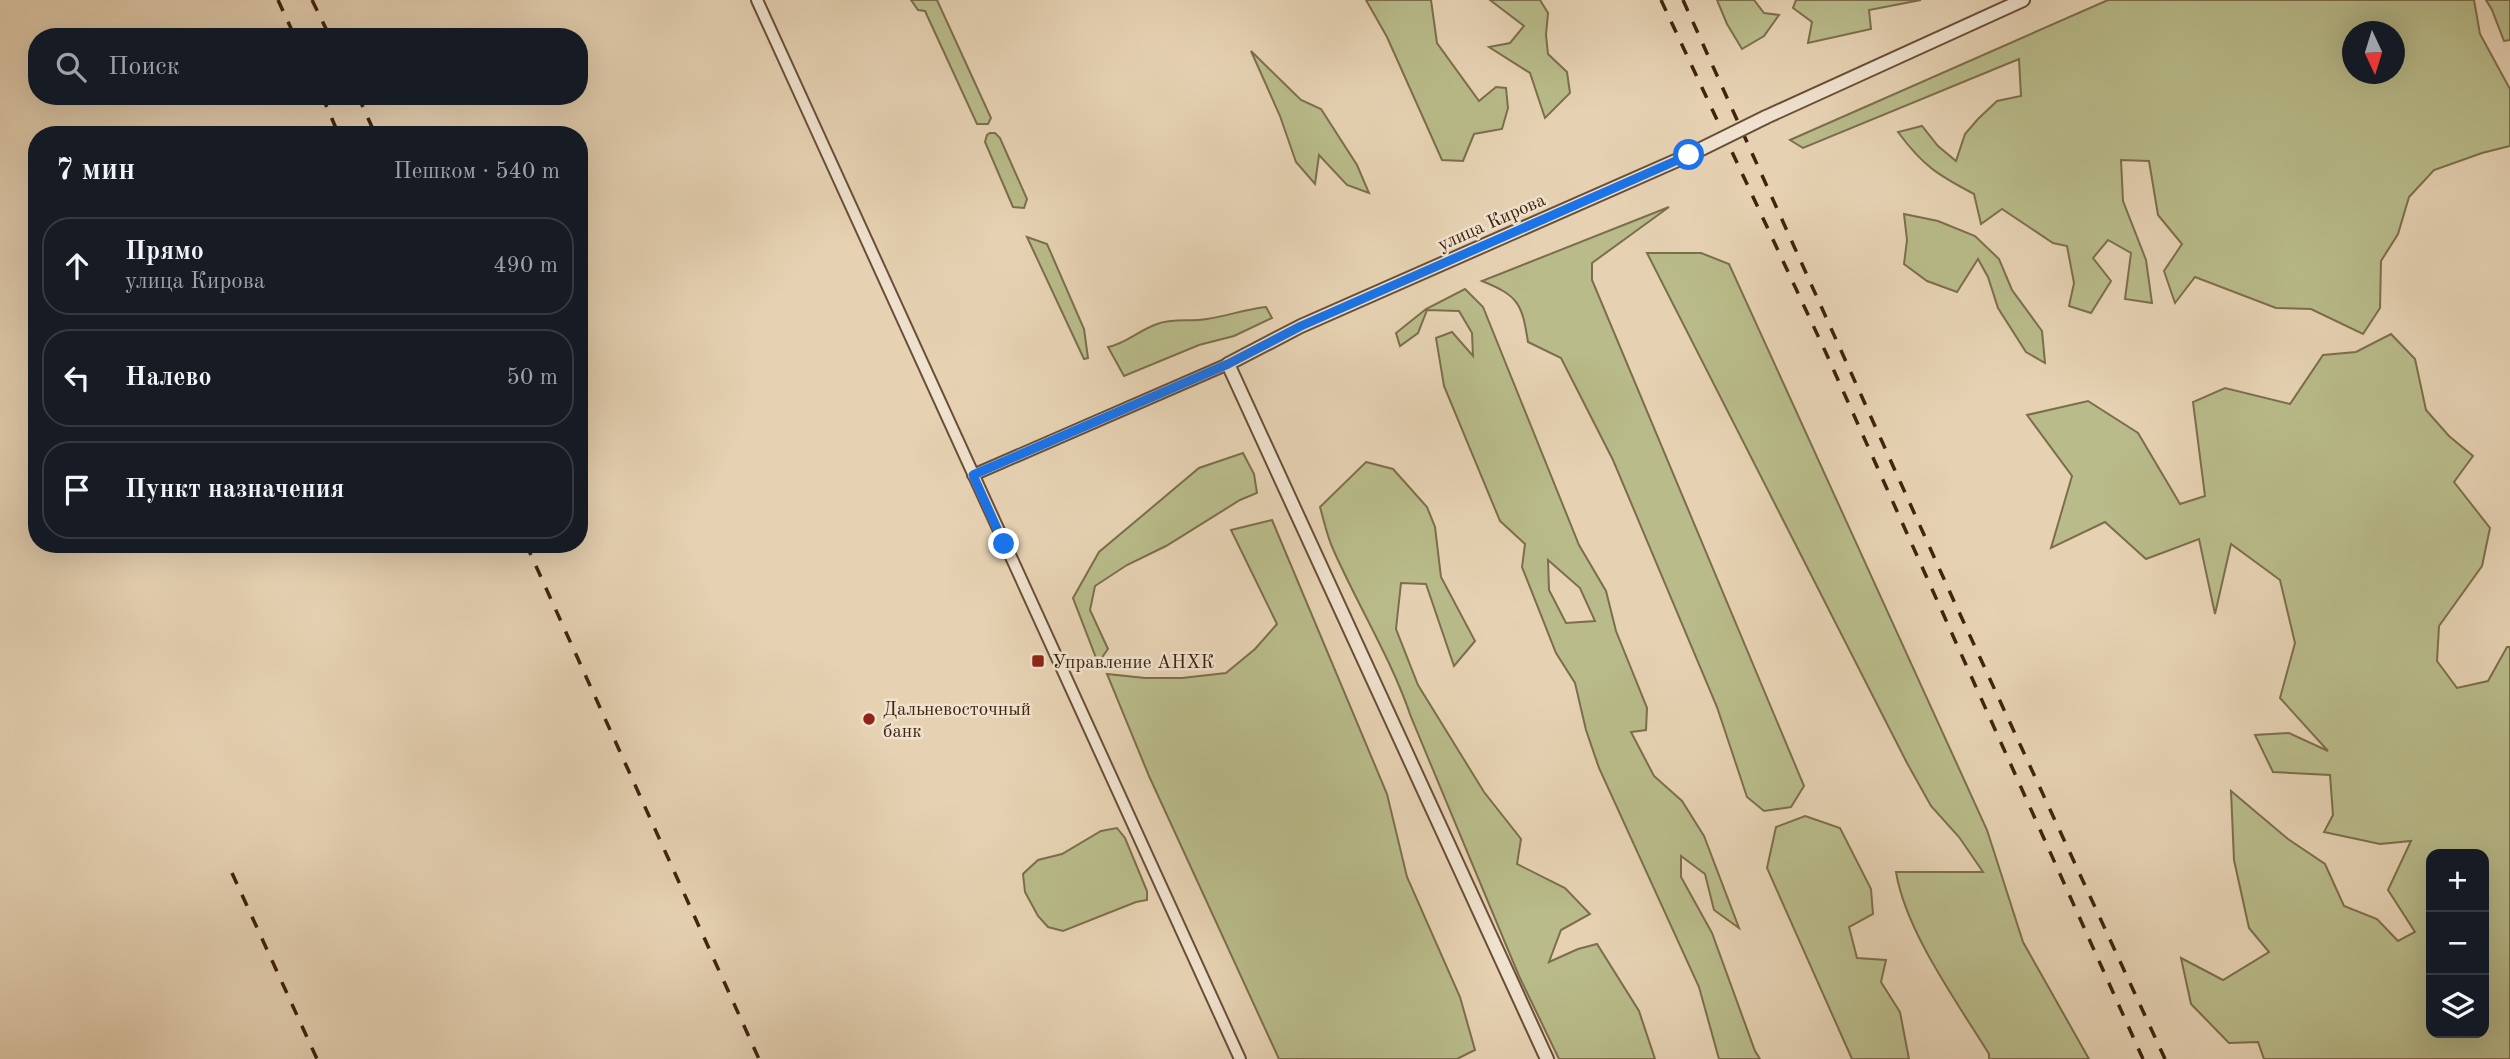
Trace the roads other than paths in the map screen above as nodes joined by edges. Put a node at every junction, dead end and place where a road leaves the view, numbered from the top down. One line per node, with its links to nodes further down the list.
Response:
1 (757, 0): 4 (street)
2 (2023, 0): 3 (street, улица Кирова, bridge)
3 (1228, 364): 4 (street, улица Кирова); 6 (street)
4 (973, 475): 5 (street)
5 (1240, 1059)
6 (1547, 1059)

